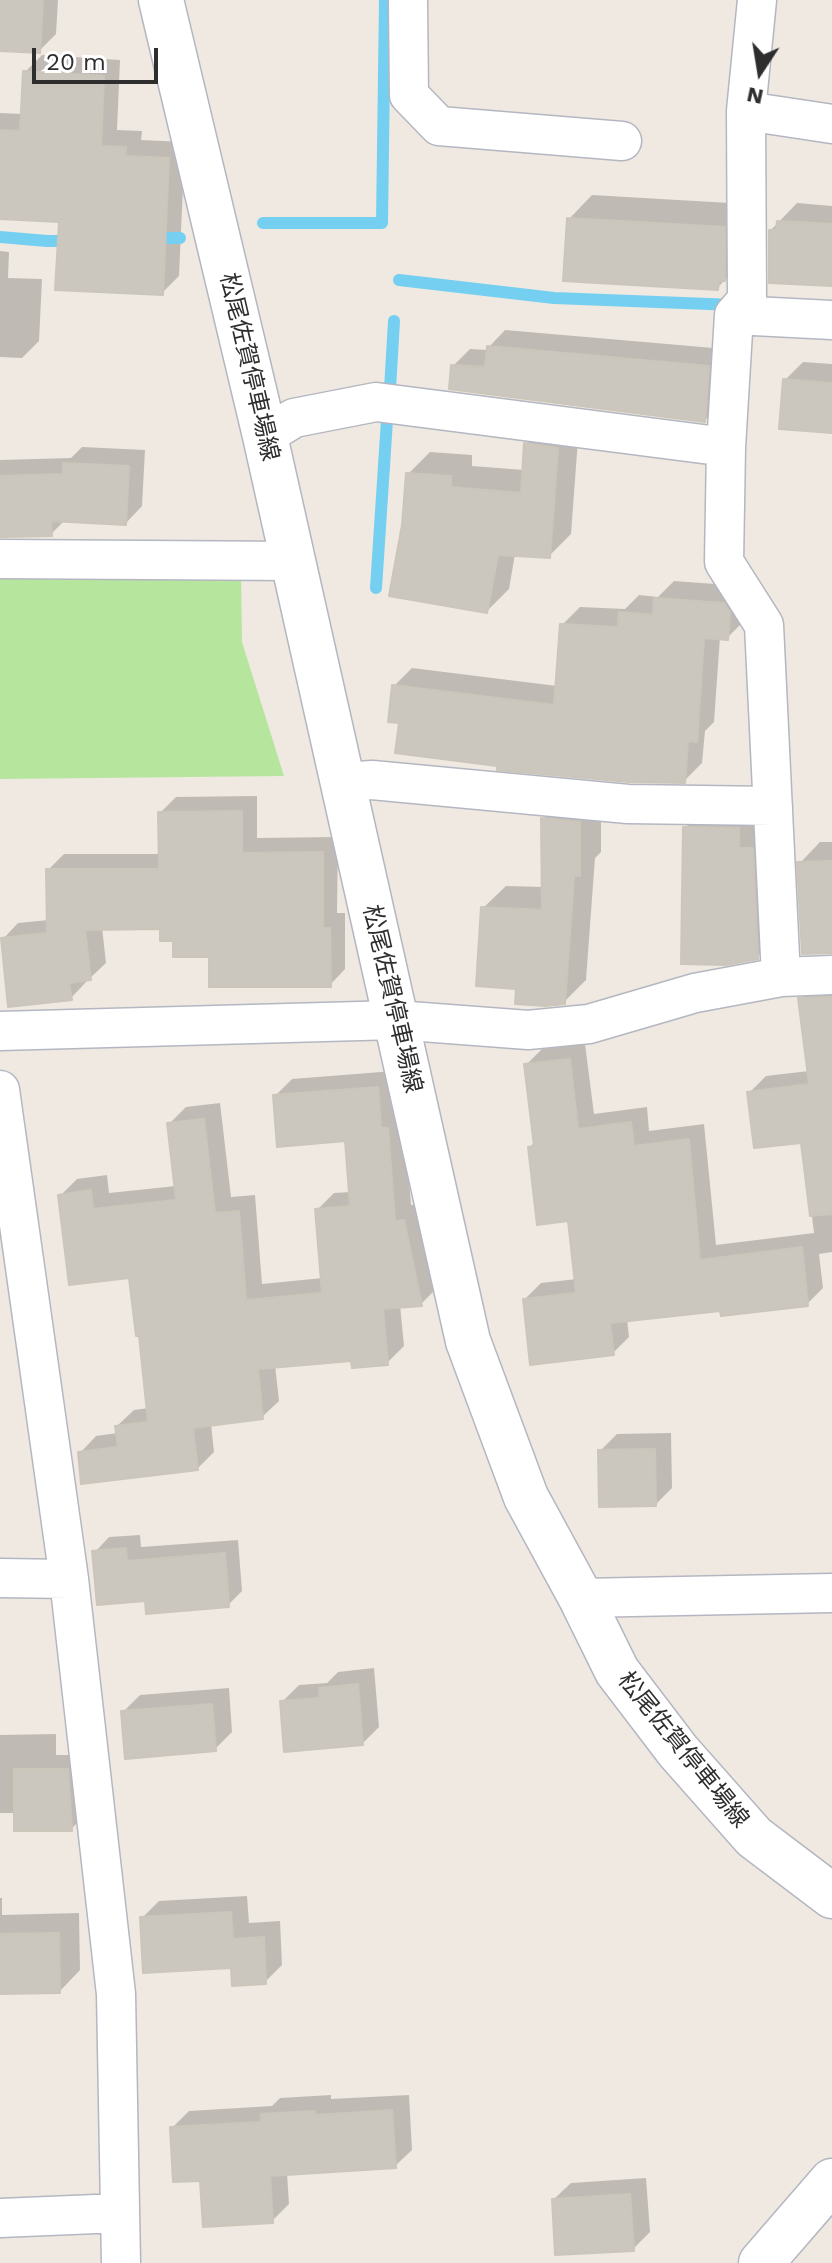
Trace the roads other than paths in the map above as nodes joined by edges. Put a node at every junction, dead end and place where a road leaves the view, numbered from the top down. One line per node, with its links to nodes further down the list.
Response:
1 (161, 0): 9 (main road, 松尾佐賀停車場線)
2 (408, 0): 6 (street)
3 (757, 0): 4 (street)
4 (746, 111): 5 (street); 7 (street)
5 (832, 124)
6 (622, 141)
7 (740, 308): 8 (street); 10 (street)
8 (832, 320)
9 (265, 436): 10 (street); 12 (main road, 松尾佐賀停車場線)
10 (726, 447): 14 (street)
11 (0, 559): 12 (street)
12 (293, 561): 13 (main road, 松尾佐賀停車場線)
13 (343, 782): 14 (street); 17 (main road, 松尾佐賀停車場線)
14 (773, 806): 16 (street)
15 (832, 975): 16 (street)
16 (781, 977): 17 (street)
17 (396, 1020): 18 (street); 24 (main road, 松尾佐賀停車場線)
18 (0, 1031)
19 (0, 1090): 20 (street)
20 (9, 1219): 22 (street)
21 (0, 1578): 22 (street)
22 (69, 1579): 27 (street)
23 (832, 1593): 24 (street)
24 (581, 1598): 25 (main road, 松尾佐賀停車場線)
25 (832, 1896)
26 (832, 2181): 30 (main road)
27 (120, 2213): 28 (street); 29 (street)
28 (0, 2218)
29 (121, 2263)
30 (761, 2263)

